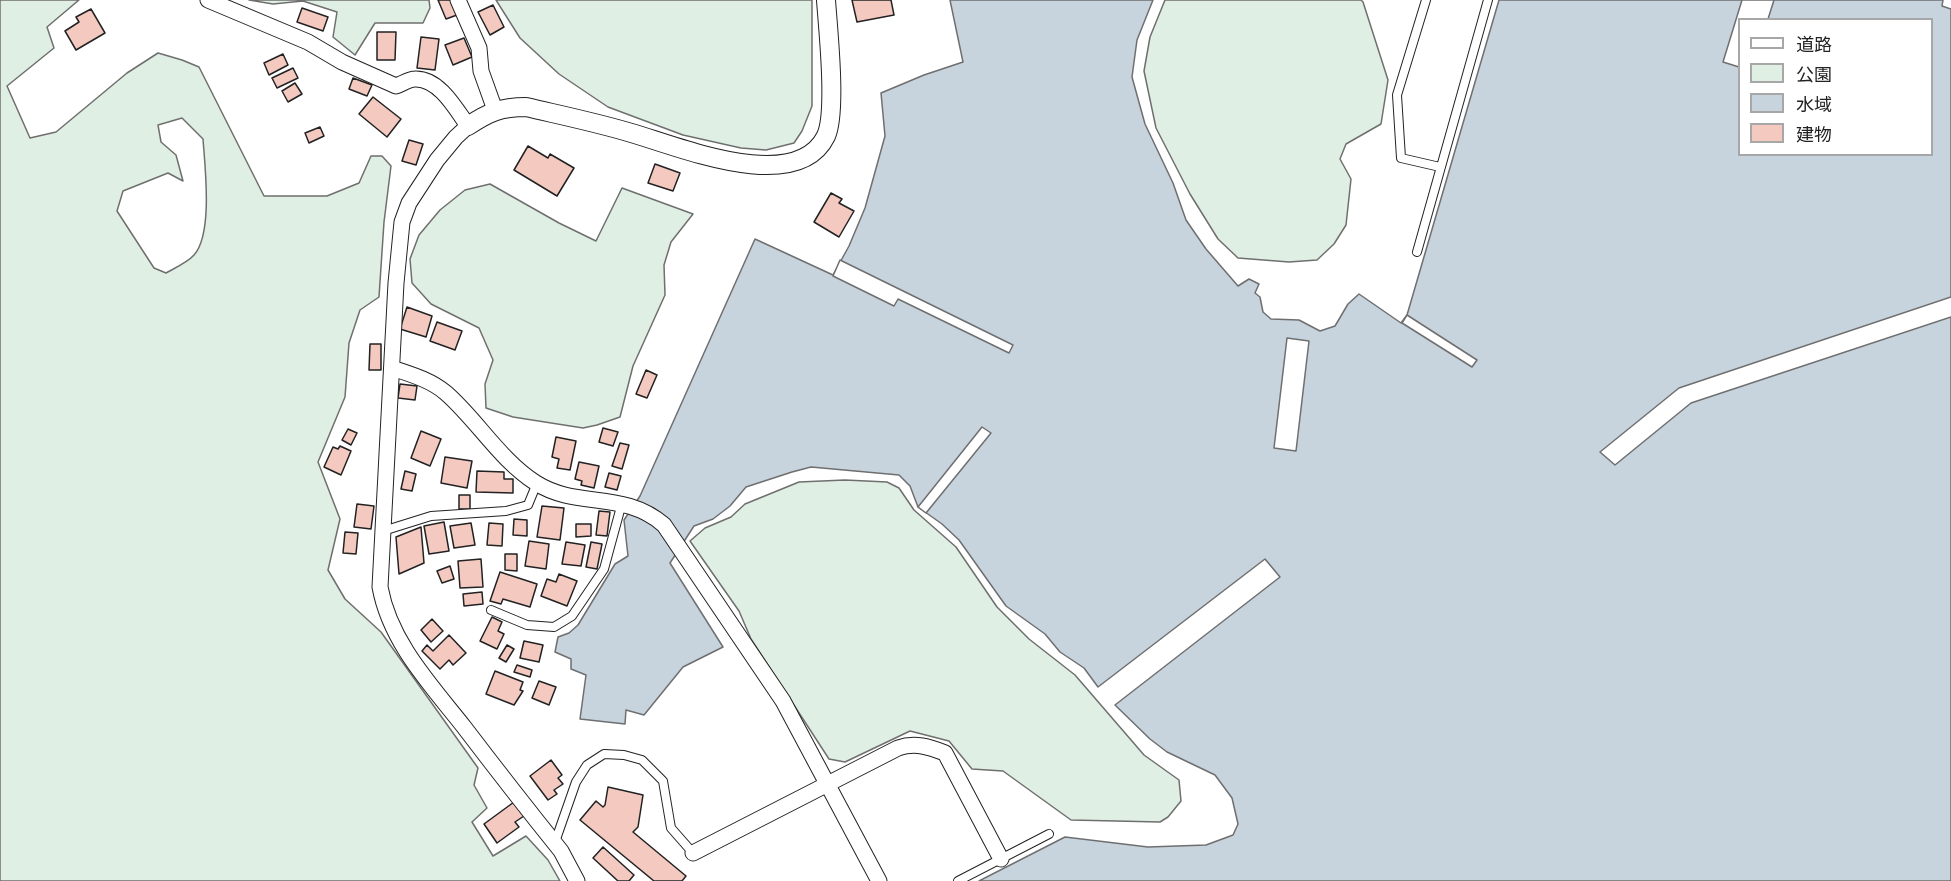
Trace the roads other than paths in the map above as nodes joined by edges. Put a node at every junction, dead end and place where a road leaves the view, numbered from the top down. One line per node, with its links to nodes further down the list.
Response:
1 (208, 0): 7 (street)
2 (458, 0): 6 (street)
3 (826, 0): 6 (street)
4 (1426, 0): 8 (lane)
5 (1488, 0): 8 (lane)
6 (495, 110): 7 (street)
7 (468, 126): 10 (street)
8 (1440, 167): 9 (lane)
9 (1417, 252)
10 (392, 368): 11 (street); 13 (street)
11 (537, 483): 12 (street); 13 (lane)
12 (625, 504): 14 (lane); 15 (street)
13 (383, 531): 17 (street)
14 (491, 610)
15 (829, 784): 18 (street); 19 (street); 21 (street)
16 (1049, 834): 19 (lane)
17 (555, 843): 18 (lane); 20 (street)
18 (693, 853)
19 (1001, 859): 22 (lane)
20 (577, 881)
21 (879, 881)
22 (958, 881)

